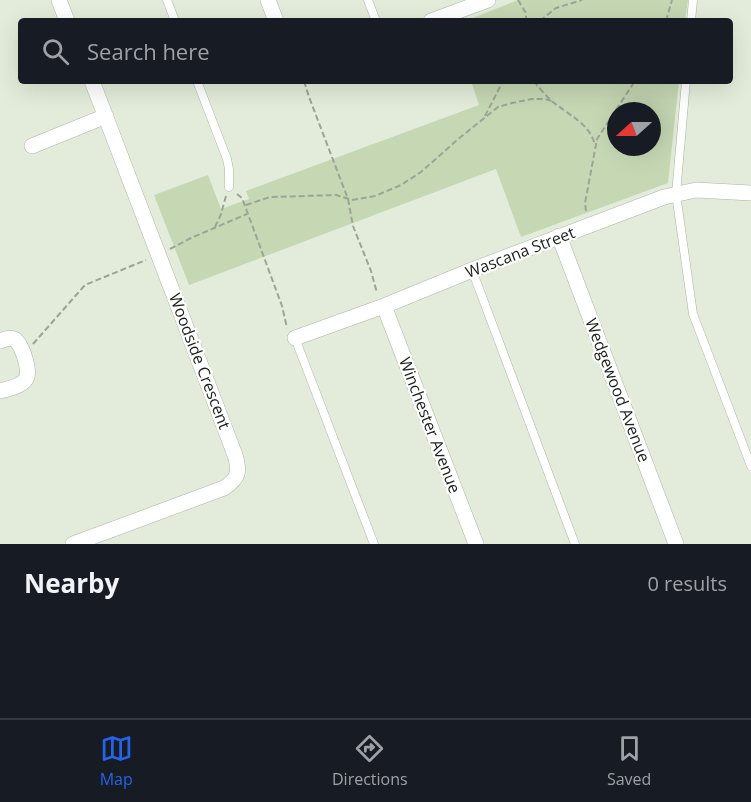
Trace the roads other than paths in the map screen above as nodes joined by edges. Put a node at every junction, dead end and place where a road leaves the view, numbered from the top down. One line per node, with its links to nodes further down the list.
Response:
1 (59, 0): 8 (street)
2 (166, 0): 9 (lane)
3 (268, 0): 10 (street)
4 (368, 0): 11 (lane)
5 (488, 0): 7 (street)
6 (693, 0): 13 (lane)
7 (469, 3): 12 (street)
8 (66, 18)
9 (173, 18)
10 (275, 18)
11 (375, 18)
12 (437, 18)
13 (692, 18)
14 (93, 84): 17 (street, Woodside Crescent)
15 (198, 84): 19 (lane)
16 (686, 84): 21 (lane)
17 (106, 116): 18 (street); 29 (street, Woodside Crescent)
18 (32, 146)
19 (229, 187)
20 (751, 193): 21 (street, Wascana Street)
21 (676, 194): 22 (street, Wascana Street); 28 (lane)
22 (559, 236): 23 (street, Wascana Street); 33 (street, Wedgewood Avenue)
23 (472, 270): 24 (street, Wascana Street); 32 (lane)
24 (384, 306): 25 (street, Wascana Street); 31 (street, Winchester Avenue)
25 (291, 335): 30 (lane)
26 (0, 341): 27 (street)
27 (0, 392)
28 (751, 466)
29 (73, 544)
30 (374, 544)
31 (476, 544)
32 (575, 544)
33 (676, 544)

